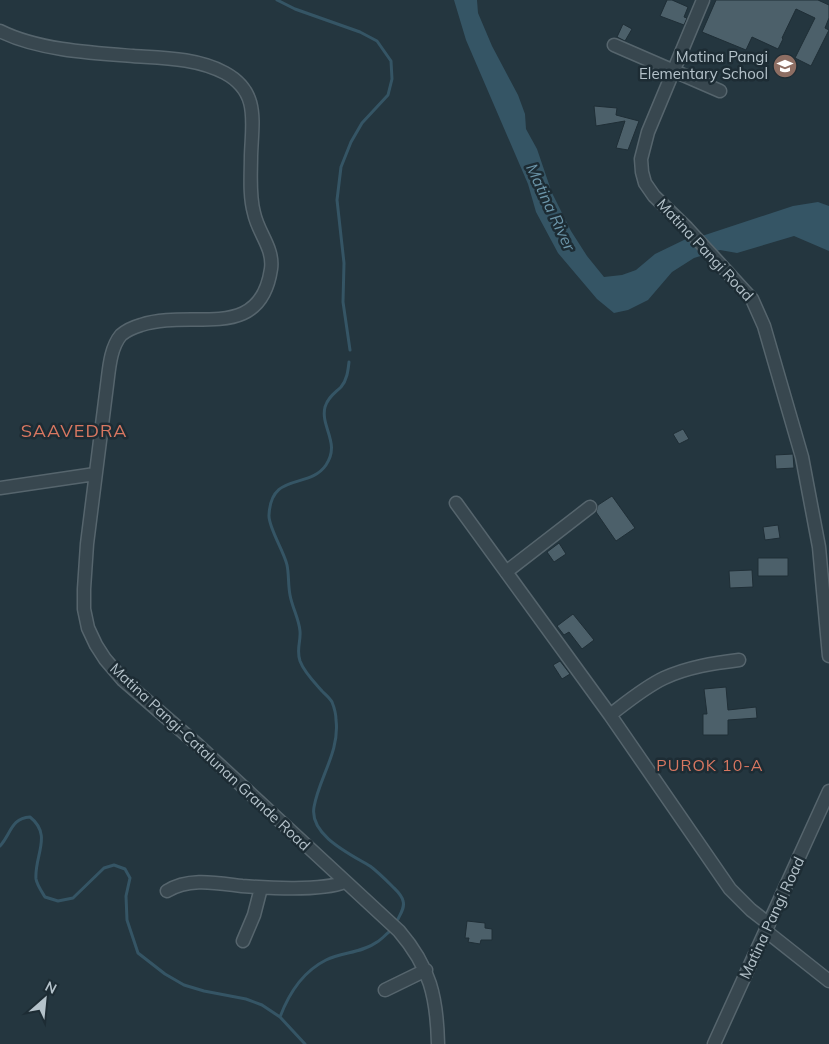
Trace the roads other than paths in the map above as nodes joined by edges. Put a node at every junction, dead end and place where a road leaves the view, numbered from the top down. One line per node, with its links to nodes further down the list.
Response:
1 (703, 0): 4 (street, Matina Pangi Road)
2 (0, 31): 6 (street, Matina Pangi-Catalunan Grande Road)
3 (614, 45): 4 (street)
4 (674, 71): 5 (street); 11 (street, Matina Pangi Road)
5 (720, 91)
6 (96, 474): 7 (street); 16 (street, Matina Pangi-Catalunan Grande Road)
7 (0, 488)
8 (456, 504): 10 (street)
9 (590, 507): 10 (street)
10 (506, 572): 14 (street)
11 (829, 652): 12 (street, Matina Pangi Road)
12 (829, 656)
13 (739, 660): 14 (street)
14 (610, 715): 19 (street)
15 (829, 791): 19 (street, Matina Pangi Road)
16 (345, 882): 17 (street); 21 (street, Matina Pangi-Catalunan Grande Road)
17 (261, 888): 18 (street); 20 (street)
18 (167, 891)
19 (768, 927): 22 (street); 25 (street, Matina Pangi Road)
20 (243, 941)
21 (426, 970): 23 (street); 24 (street, Matina Pangi-Catalunan Grande Road)
22 (829, 981)
23 (385, 990)
24 (438, 1044)
25 (714, 1044)

